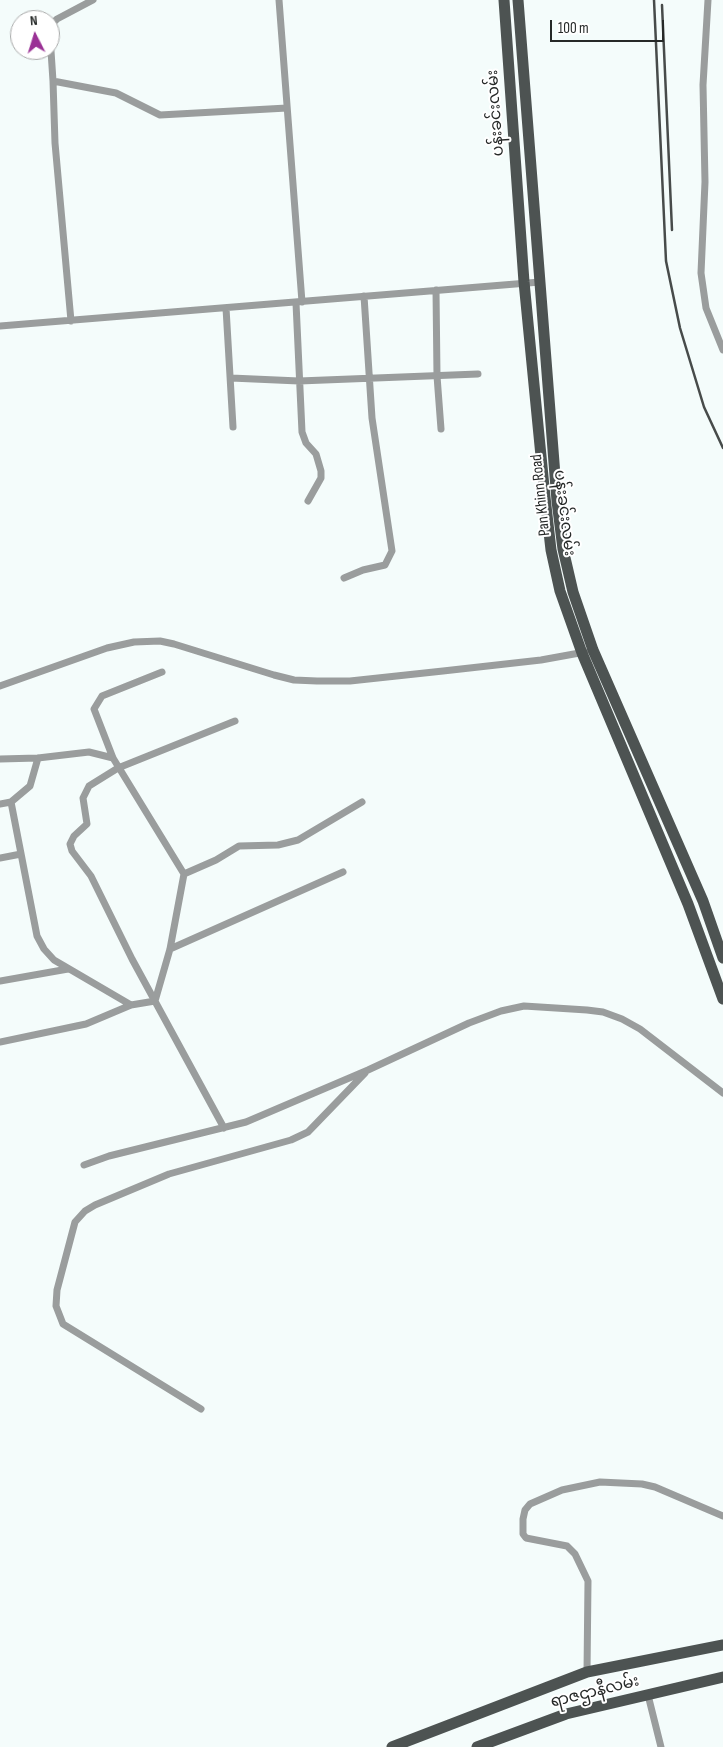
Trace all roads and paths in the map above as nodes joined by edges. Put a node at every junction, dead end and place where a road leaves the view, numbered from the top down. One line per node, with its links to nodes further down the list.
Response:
1 (93, 0): 6 (street)
2 (279, 0): 9 (street)
3 (504, 0): 11 (main road, ပန်းခင်းလမ်း)
4 (518, 0): 10 (main road, Pan Khinn Road)
5 (708, 0): 18 (street)
6 (60, 17)
7 (52, 60): 8 (street)
8 (53, 80): 9 (street); 16 (street)
9 (287, 108): 14 (street)
10 (540, 282): 11 (street); 28 (main road, Pan Khinn Road)
11 (524, 283): 12 (street); 28 (main road, ပန်းခင်းလမ်း)
12 (436, 290): 13 (street); 20 (street)
13 (364, 296): 14 (street); 22 (street)
14 (299, 302): 15 (street); 23 (street)
15 (226, 308): 16 (street); 21 (street)
16 (71, 321): 17 (street)
17 (0, 326)
18 (723, 350)
19 (478, 374): 20 (street)
20 (437, 376): 22 (street); 25 (street)
21 (231, 378): 23 (street); 24 (street)
22 (368, 379): 23 (street); 27 (street)
23 (299, 380): 26 (street)
24 (233, 427)
25 (441, 429)
26 (308, 501)
27 (344, 578)
28 (587, 652): 30 (street); 44 (main road, Pan Khinn Road); 47 (main road, ပန်းခင်းလမ်း)
29 (162, 672): 33 (street)
30 (0, 686)
31 (235, 721): 35 (street)
32 (38, 758): 33 (street); 34 (street); 36 (street)
33 (113, 758): 35 (street)
34 (0, 759)
35 (118, 768): 42 (street); 48 (street)
36 (11, 802): 38 (street); 39 (street)
37 (362, 802): 42 (street)
38 (0, 804)
39 (21, 854): 40 (street); 45 (street)
40 (0, 858)
41 (343, 872): 43 (street)
42 (184, 874): 43 (street)
43 (170, 949): 48 (street)
44 (723, 958)
45 (68, 969): 46 (street); 49 (street)
46 (0, 981)
47 (723, 999)
48 (155, 1001): 49 (street); 53 (street)
49 (131, 1006): 50 (street)
50 (0, 1042)
51 (368, 1070): 52 (street); 53 (street); 55 (street)
52 (723, 1093)
53 (224, 1128): 54 (street)
54 (84, 1166)
55 (201, 1409)
56 (723, 1516): 58 (street)
57 (723, 1645): 58 (main road)
58 (587, 1672): 61 (main road)
59 (723, 1677): 60 (main road, ရာဇဌာနီလမ်း)
60 (648, 1695): 63 (main road, ရာဇဌာနီလမ်း); 64 (street)
61 (422, 1742): 62 (main road)
62 (392, 1747)
63 (478, 1747)
64 (661, 1747)

